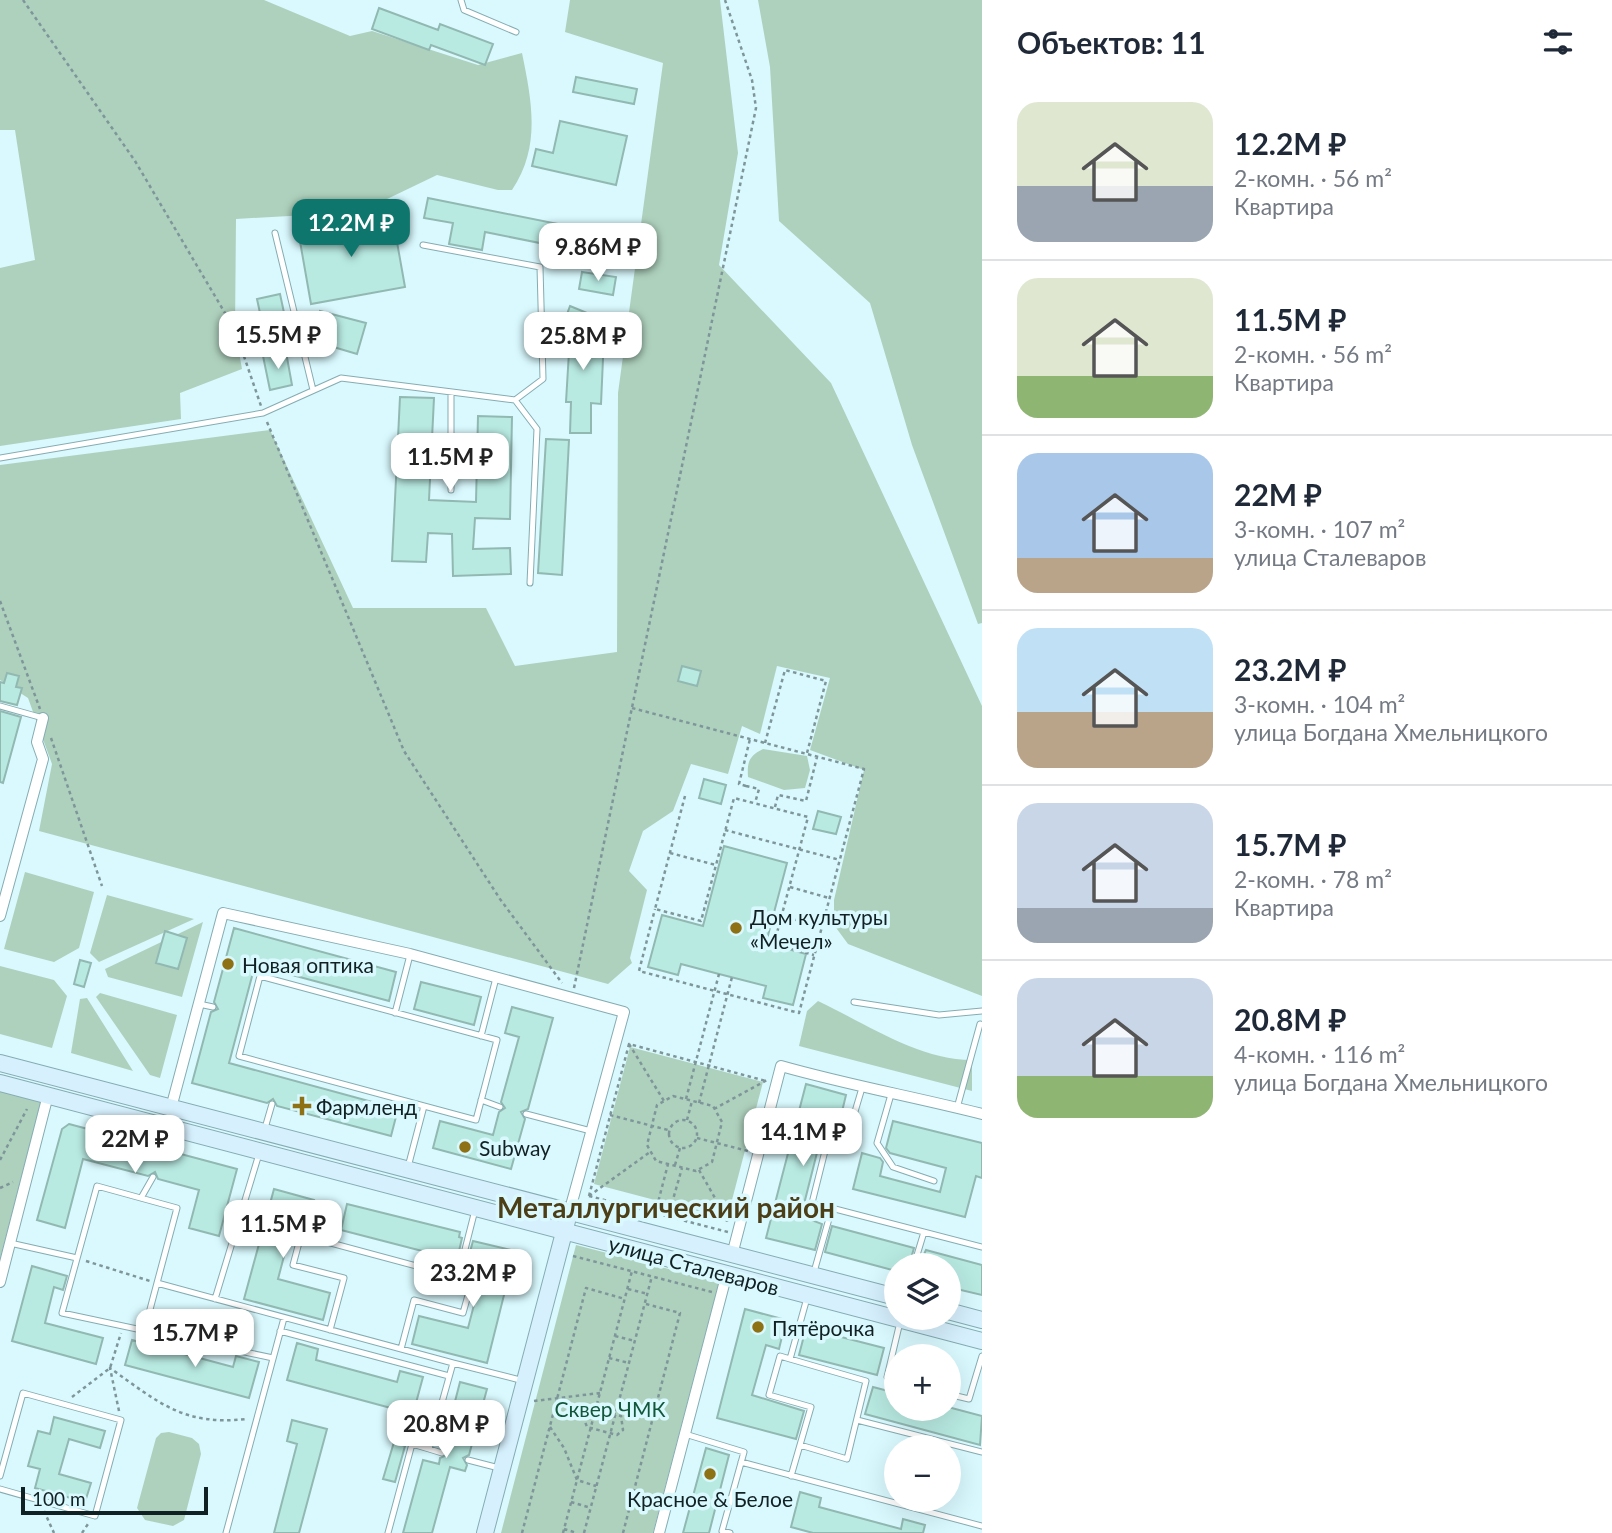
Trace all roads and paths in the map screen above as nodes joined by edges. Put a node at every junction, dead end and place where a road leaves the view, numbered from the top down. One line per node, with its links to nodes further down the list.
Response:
1 (23, 0): 10 (path)
2 (461, 0): 4 (lane)
3 (725, 0): 16 (path)
4 (516, 32)
5 (275, 233): 7 (lane)
6 (423, 245): 9 (lane)
7 (313, 390): 8 (lane); 10 (lane)
8 (451, 392): 9 (lane); 12 (lane)
9 (515, 400): 13 (lane)
10 (263, 412): 11 (lane); 44 (path)
11 (0, 458)
12 (451, 490)
13 (530, 583)
14 (0, 601): 17 (path)
15 (0, 706): 17 (lane)
16 (632, 708): 18 (path); 44 (path)
17 (43, 718): 30 (path); 34 (street)
18 (750, 739): 19 (path); 23 (path)
19 (765, 743): 20 (path); 20 (path)
20 (806, 754): 21 (path)
21 (817, 757): 24 (path); 28 (path)
22 (685, 796): 27 (path)
23 (755, 803): 24 (path); 25 (path)
24 (774, 808): 26 (path)
25 (725, 830): 26 (path); 29 (path)
26 (799, 849): 28 (path); 31 (path)
27 (670, 853): 29 (path); 33 (path)
28 (840, 860): 32 (path)
29 (716, 865): 33 (path)
30 (102, 886)
31 (789, 887): 32 (path); 35 (path)
32 (830, 898): 36 (path)
33 (655, 909): 42 (path)
34 (0, 916)
35 (782, 916): 36 (path); 38 (path)
36 (822, 927): 38 (path)
37 (410, 954): 40 (street); 46 (street); 49 (lane)
38 (814, 955): 43 (path)
39 (719, 974): 42 (path)
40 (496, 976): 44 (street); 53 (lane)
41 (732, 977): 43 (path)
42 (714, 990): 43 (path); 55 (path)
43 (727, 994): 57 (path)
44 (572, 997): 84 (street)
45 (854, 1002): 48 (lane)
46 (199, 1004): 47 (lane); 74 (street)
47 (213, 1007)
48 (982, 1011)
49 (395, 1013): 51 (lane); 53 (lane)
50 (242, 1015): 51 (lane)
51 (250, 1017): 58 (lane)
52 (980, 1024): 75 (lane)
53 (481, 1035): 67 (lane)
54 (629, 1044): 55 (path); 68 (path); 80 (path)
55 (695, 1061): 57 (path); 66 (path)
56 (0, 1063): 74 (main road, улица Сталеваров)
57 (709, 1065): 60 (path); 70 (path)
58 (282, 1068): 59 (lane); 72 (lane)
59 (280, 1077)
60 (766, 1080): 64 (path); 77 (path)
61 (0, 1083): 65 (main road, улица Сталеваров)
62 (862, 1088): 63 (street); 92 (street); 104 (lane)
63 (892, 1091): 75 (street); 100 (lane)
64 (764, 1092)
65 (48, 1095): 90 (main road, улица Сталеваров); 112 (street)
66 (685, 1099): 68 (path); 69 (path)
67 (481, 1100): 72 (lane); 73 (lane)
68 (664, 1101): 82 (path)
69 (692, 1101): 70 (path); 81 (path)
70 (699, 1103): 77 (path)
71 (272, 1104): 85 (lane)
72 (424, 1106): 97 (lane)
73 (500, 1107)
74 (171, 1108): 85 (main road, улица Сталеваров)
75 (957, 1108): 79 (street)
76 (27, 1109): 93 (path)
77 (715, 1109): 88 (path)
78 (527, 1114): 84 (lane)
79 (982, 1114)
80 (610, 1115): 82 (path); 101 (path)
81 (687, 1120): 83 (path); 86 (path)
82 (652, 1126): 83 (path); 91 (path)
83 (668, 1130): 89 (path)
84 (592, 1131): 105 (street)
85 (264, 1132): 97 (main road, улица Сталеваров)
86 (697, 1138): 88 (path); 89 (path)
87 (751, 1139): 92 (path)
88 (717, 1143): 92 (path); 98 (path)
89 (680, 1148): 95 (path)
90 (260, 1151): 103 (main road, улица Сталеваров); 131 (lane)
91 (650, 1152): 94 (path); 101 (path)
92 (753, 1152): 110 (street)
93 (0, 1160)
94 (668, 1164): 95 (path); 106 (path)
95 (675, 1166): 96 (path)
96 (681, 1168): 98 (path); 107 (path)
97 (407, 1170): 105 (main road, улица Сталеваров)
98 (699, 1170): 110 (path)
99 (153, 1177): 102 (lane)
100 (934, 1181)
101 (589, 1196): 106 (path)
102 (141, 1198): 117 (lane); 124 (lane)
103 (476, 1207): 109 (main road, улица Сталеваров); 122 (lane)
104 (832, 1208): 111 (lane); 121 (lane)
105 (569, 1213): 109 (main road); 115 (main road, улица Сталеваров)
106 (655, 1213): 107 (path)
107 (668, 1217): 110 (path)
108 (730, 1219): 110 (path)
109 (565, 1230): 119 (main road, улица Сталеваров); 154 (main road)
110 (732, 1233): 115 (street)
111 (924, 1233): 113 (lane); 114 (lane)
112 (10, 1243): 117 (lane); 123 (street)
113 (982, 1247)
114 (918, 1253)
115 (732, 1255): 119 (main road); 121 (main road, улица Сталеваров)
116 (573, 1256): 118 (path)
117 (76, 1258): 124 (path); 141 (lane)
118 (632, 1271): 120 (path); 125 (path)
119 (727, 1273): 127 (street); 129 (main road, улица Сталеваров)
120 (652, 1276): 126 (path); 127 (path)
121 (813, 1276): 128 (main road, улица Сталеваров)
122 (458, 1277): 138 (lane); 145 (lane)
123 (0, 1282)
124 (157, 1283): 131 (lane); 141 (lane)
125 (628, 1289): 126 (path); 130 (path)
126 (648, 1294): 132 (path)
127 (722, 1294): 168 (street)
128 (884, 1294)
129 (807, 1295): 134 (main road, улица Сталеваров); 149 (lane)
130 (625, 1298): 142 (path); 158 (path)
131 (215, 1299): 135 (lane)
132 (645, 1304): 143 (path); 195 (path)
133 (961, 1314): 136 (main road)
134 (884, 1315)
135 (284, 1318): 138 (lane); 140 (lane)
136 (982, 1320)
137 (122, 1329): 152 (path)
138 (330, 1330): 145 (lane)
139 (941, 1330): 144 (main road, улица Сталеваров)
140 (280, 1331): 147 (lane); 153 (lane)
141 (144, 1332): 147 (lane)
142 (615, 1336): 143 (path); 148 (path)
143 (635, 1341): 151 (path)
144 (982, 1341)
145 (401, 1349): 150 (lane)
146 (982, 1356): 156 (lane)
147 (273, 1358): 162 (lane)
148 (610, 1358): 151 (path); 155 (path)
149 (790, 1359): 164 (lane); 171 (lane)
150 (453, 1363): 153 (lane); 154 (lane)
151 (629, 1363): 161 (path)
152 (110, 1367): 159 (path); 162 (path); 163 (path)
153 (449, 1376): 172 (lane)
154 (525, 1381): 157 (main road)
155 (600, 1393): 158 (path); 160 (path)
156 (961, 1397)
157 (521, 1398): 158 (path); 177 (main road)
158 (557, 1399): 165 (path)
159 (63, 1404): 163 (lane); 170 (lane)
160 (596, 1409): 161 (path); 166 (path); 166 (path)
161 (616, 1414): 167 (path); 167 (path)
162 (257, 1418): 189 (lane)
163 (121, 1420): 183 (lane)
164 (857, 1420): 171 (lane); 173 (lane)
165 (550, 1427): 180 (path); 192 (path)
166 (591, 1428): 167 (path); 180 (path)
167 (611, 1433): 181 (path)
168 (685, 1434): 176 (lane); 196 (street)
169 (0, 1438): 170 (lane)
170 (10, 1440): 178 (lane)
171 (800, 1446): 179 (lane)
172 (429, 1449): 174 (lane); 190 (lane)
173 (982, 1452)
174 (442, 1453)
175 (468, 1460): 177 (lane)
176 (741, 1462): 179 (lane); 197 (lane)
177 (502, 1469): 191 (main road)
178 (0, 1476)
179 (791, 1476): 186 (lane)
180 (577, 1480): 181 (path); 184 (path)
181 (597, 1486): 185 (path)
182 (0, 1489): 183 (lane)
183 (39, 1500): 188 (path)
184 (571, 1502): 185 (path); 187 (path)
185 (591, 1508): 194 (path)
186 (982, 1526)
187 (563, 1531): 193 (path)
188 (54, 1533)
189 (226, 1533)
190 (388, 1533)
191 (485, 1533)
192 (522, 1533)
193 (577, 1533)
194 (584, 1533)
195 (623, 1533)
196 (659, 1533)
197 (730, 1533)

